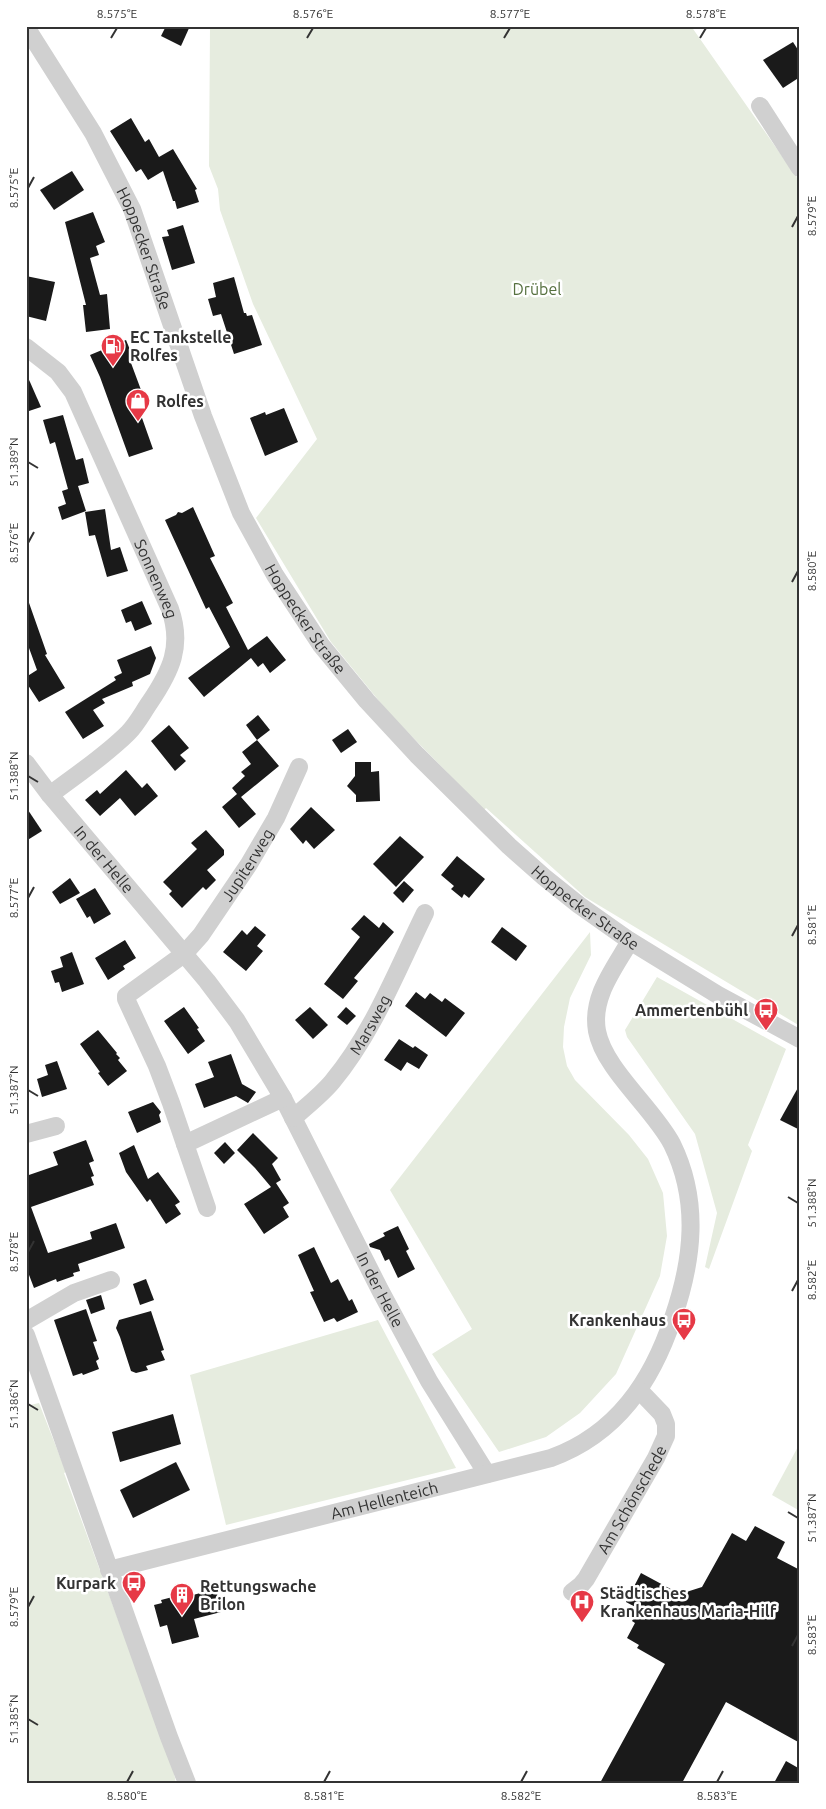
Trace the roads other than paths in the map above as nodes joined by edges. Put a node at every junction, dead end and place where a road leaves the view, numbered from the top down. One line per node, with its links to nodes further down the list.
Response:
1 (35, 31): 9 (street, Hoppecker Straße)
2 (760, 106): 3 (street)
3 (800, 168)
4 (26, 347): 7 (street, Sonnenweg)
5 (26, 763): 7 (street, In der Helle)
6 (299, 767): 10 (street, Jupiterweg)
7 (50, 795): 10 (street, In der Helle)
8 (425, 913): 13 (street, Marsweg)
9 (630, 941): 11 (street, Hoppecker Straße); 21 (street)
10 (184, 954): 12 (street, In der Helle); 16 (street)
11 (800, 1039)
12 (283, 1098): 13 (street, In der Helle); 16 (street)
13 (293, 1118): 22 (street, In der Helle)
14 (56, 1126): 15 (street)
15 (26, 1134)
16 (185, 1144): 17 (street)
17 (207, 1208)
18 (111, 1280): 19 (street)
19 (26, 1321)
20 (26, 1335): 23 (street)
21 (639, 1390): 22 (street, Am Hellenteich); 24 (street, Am Schönschede)
22 (488, 1474): 23 (street, Am Hellenteich)
23 (109, 1570): 25 (street)
24 (572, 1592)
25 (187, 1783)

